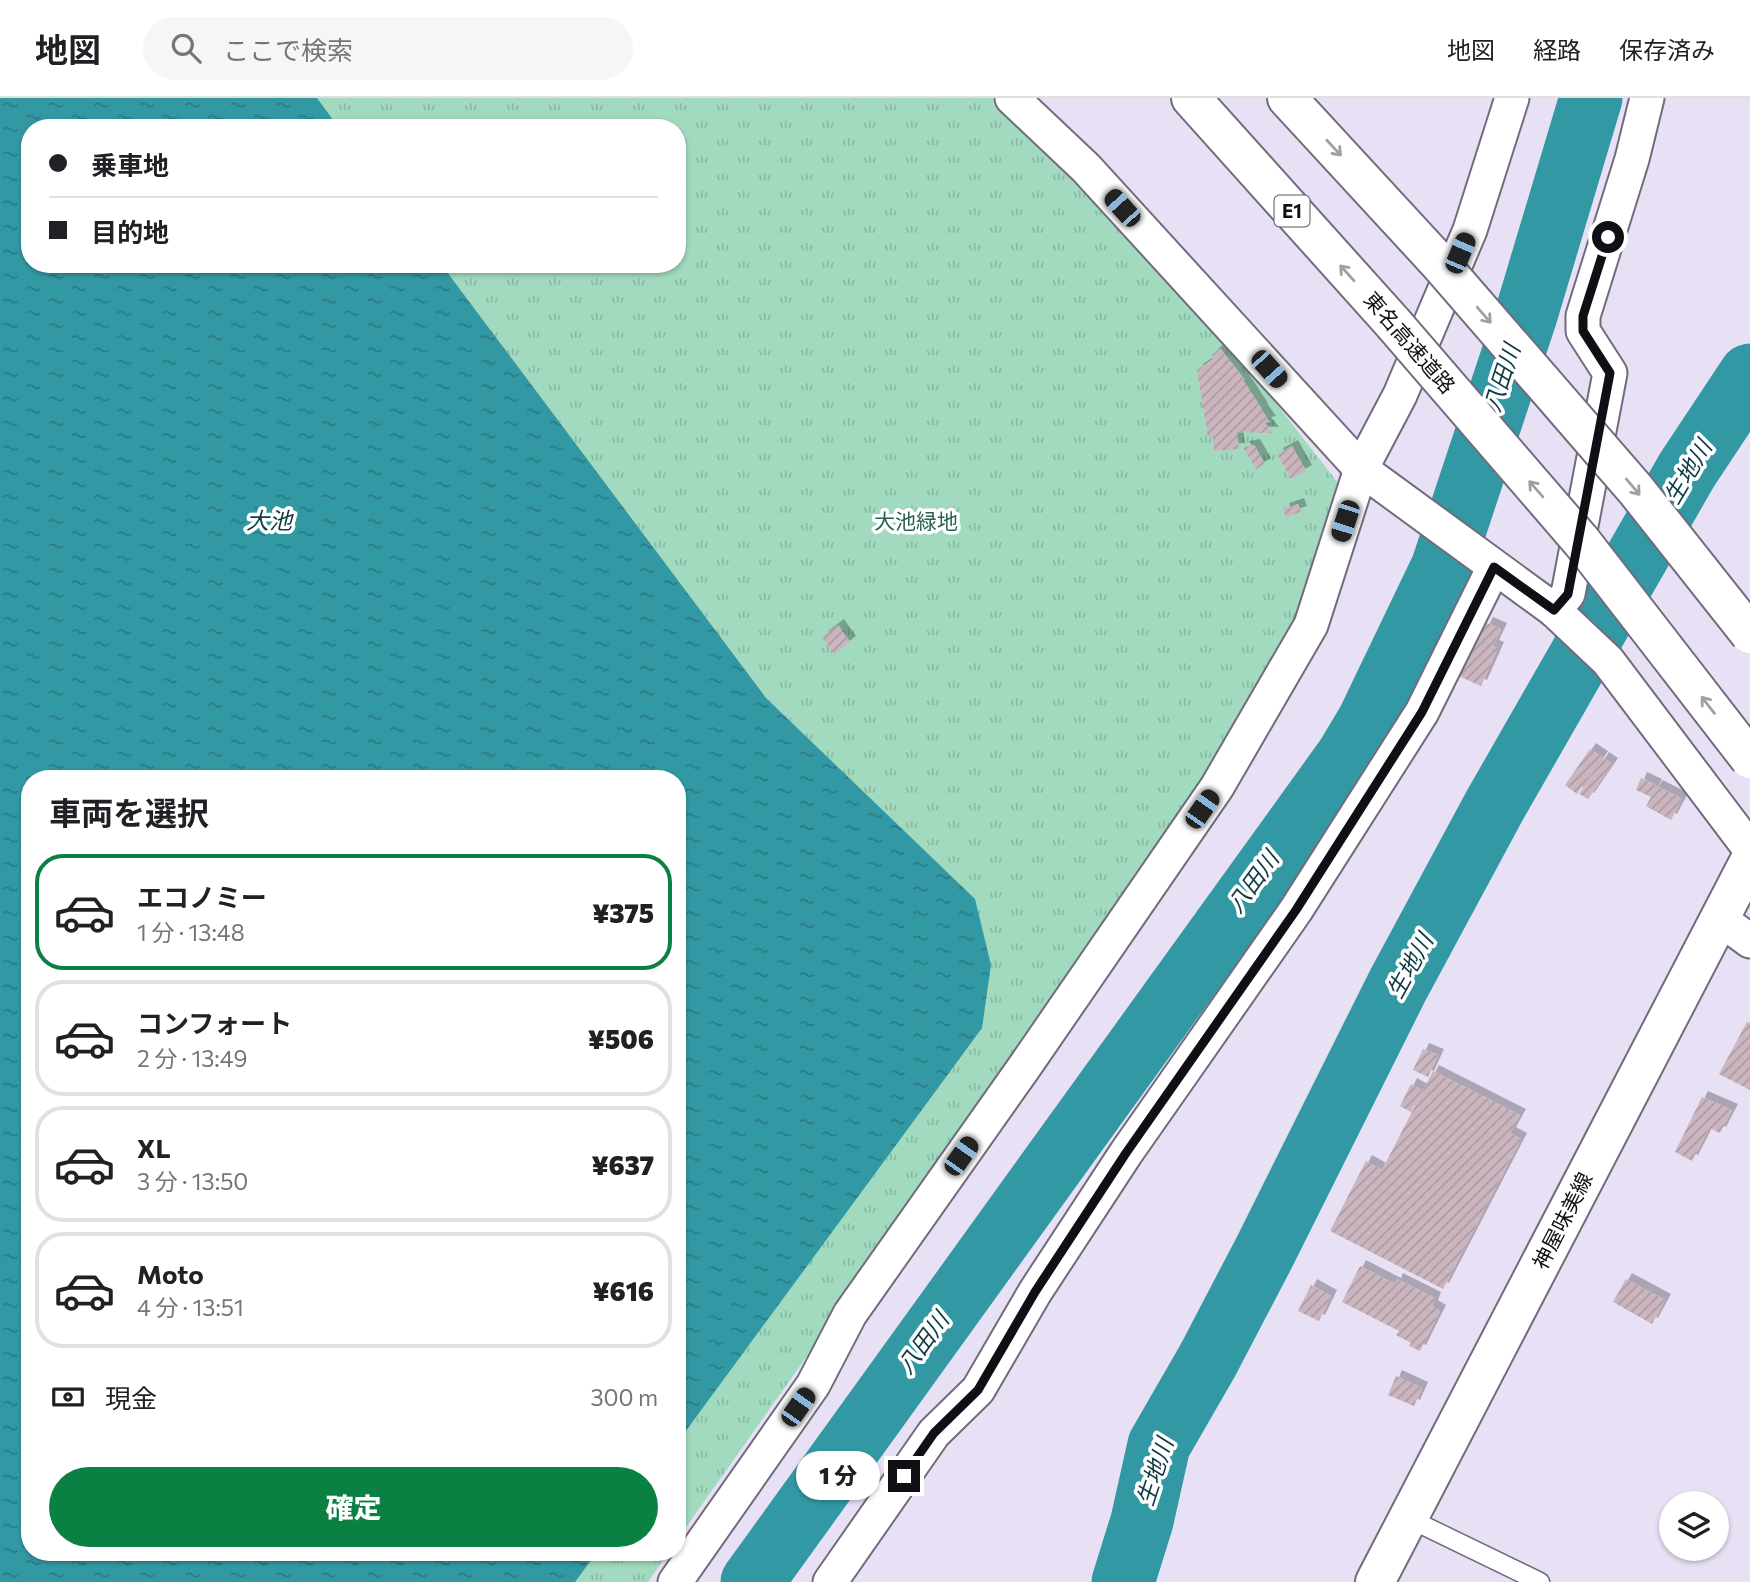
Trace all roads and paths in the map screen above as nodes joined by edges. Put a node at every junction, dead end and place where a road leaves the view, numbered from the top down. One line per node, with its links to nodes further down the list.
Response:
1 (1012, 98): 6 (street)
2 (1191, 98): 10 (main road, 東名高速道路 / E1, one-way to 2, bridge)
3 (1287, 98): 9 (main road, one-way to 9, bridge)
4 (1511, 98): 6 (street)
5 (1647, 98): 8 (street)
6 (1361, 469): 7 (street); 15 (street)
7 (1494, 567): 8 (street); 16 (street)
8 (1554, 610): 11 (street)
9 (1750, 634)
10 (1750, 758)
11 (1750, 849)
12 (1750, 860): 13 (main road, 神屋味美線)
13 (1735, 930): 14 (main road, 神屋味美線)
14 (1408, 1518): 17 (main road, 神屋味美線); 18 (lane)
15 (675, 1582)
16 (830, 1582)
17 (1375, 1582)
18 (1540, 1582)

